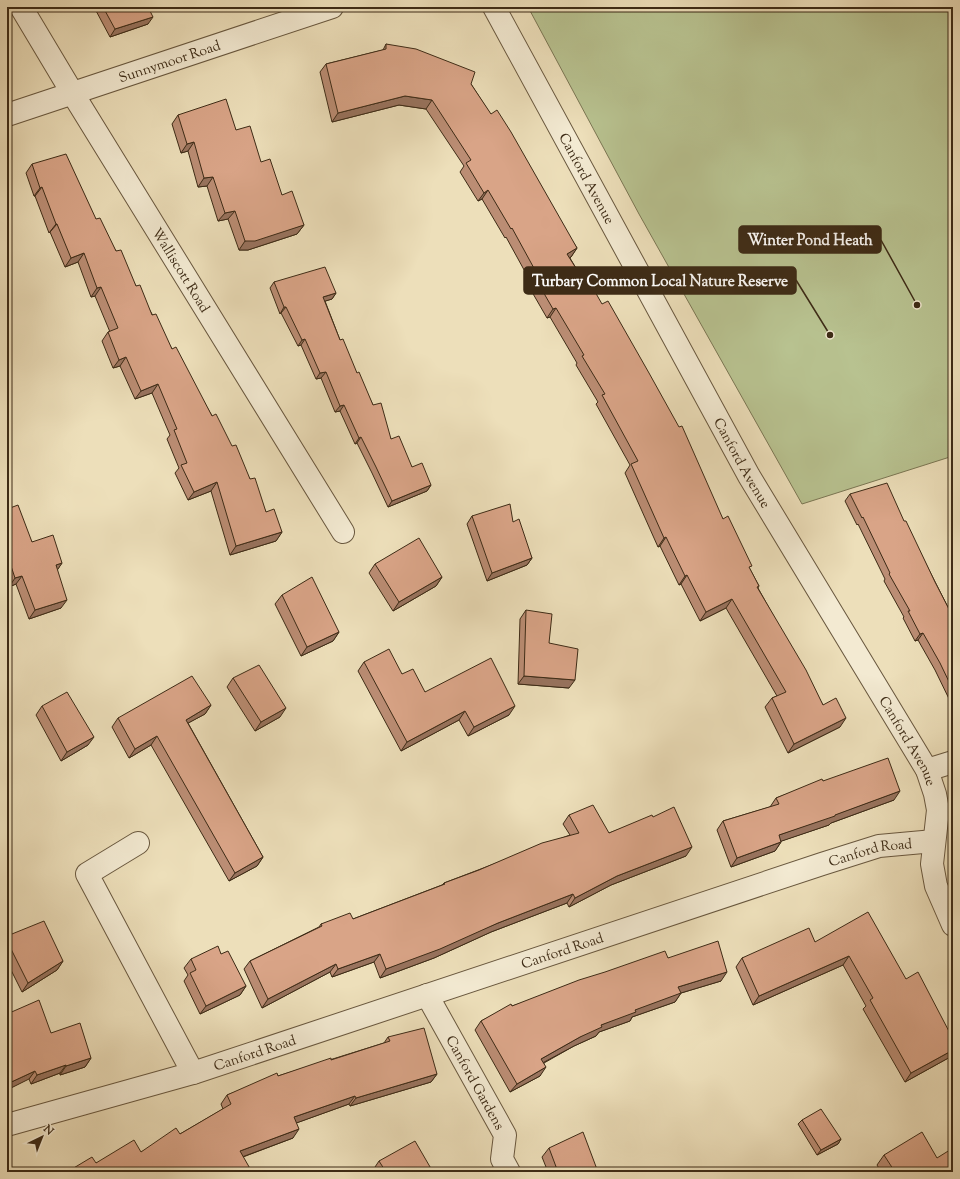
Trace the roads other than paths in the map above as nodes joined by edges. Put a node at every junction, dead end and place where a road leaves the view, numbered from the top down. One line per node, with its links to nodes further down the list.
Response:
1 (21, 7): 4 (street, Walliscott Road)
2 (332, 7): 4 (street, Sunnymoor Road)
3 (494, 7): 8 (street, Canford Avenue)
4 (73, 94): 5 (street, Sunnymoor Road); 6 (street, Walliscott Road)
5 (7, 115)
6 (344, 532)
7 (953, 762): 8 (street)
8 (927, 770): 9 (street, Canford Avenue)
9 (934, 841): 11 (street, Canford Avenue); 12 (street, Canford Road)
10 (138, 843): 13 (street)
11 (953, 924)
12 (427, 995): 13 (street, Canford Road); 15 (street, Canford Gardens)
13 (193, 1073): 14 (street, Canford Road)
14 (7, 1125)
15 (509, 1172)

